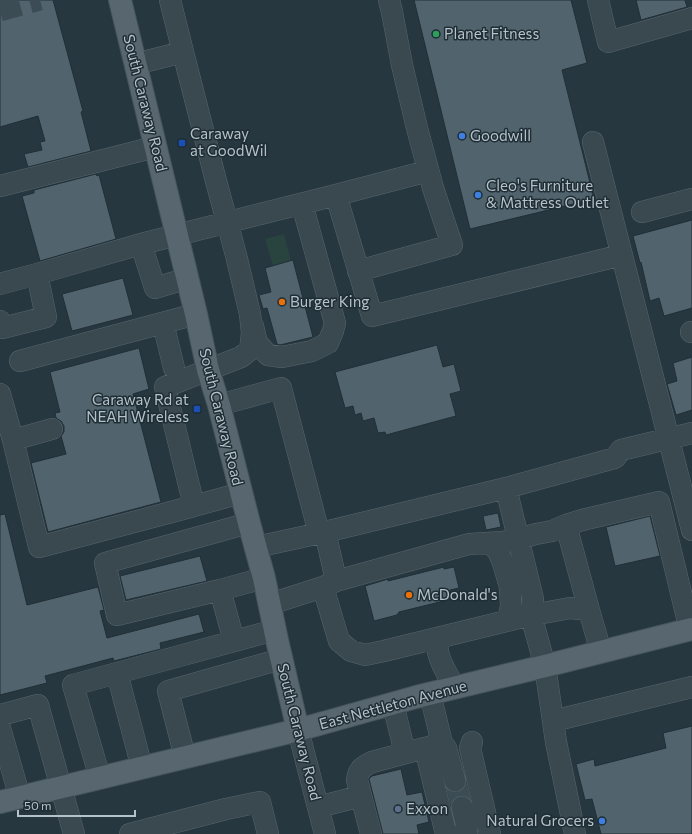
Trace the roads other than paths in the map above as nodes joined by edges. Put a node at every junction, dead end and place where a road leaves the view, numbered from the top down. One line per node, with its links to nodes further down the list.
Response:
1 (120, 0): 7 (main road, South Caraway Road)
2 (170, 0): 6 (street)
3 (389, 0): 10 (street)
4 (598, 0): 5 (street)
5 (692, 18)
6 (183, 52): 7 (street); 16 (street)
7 (135, 64): 9 (main road, South Caraway Road)
8 (593, 142): 19 (street)
9 (155, 147): 11 (street); 17 (main road, South Caraway Road)
10 (428, 171): 12 (street); 20 (street)
11 (0, 186)
12 (336, 195): 14 (street); 20 (street)
13 (692, 199): 15 (street)
14 (302, 204): 16 (street); 25 (street)
15 (642, 212)
16 (228, 222): 17 (street); 25 (street)
17 (177, 235): 18 (street); 22 (main road, South Caraway Road)
18 (142, 244): 21 (street); 22 (street)
19 (622, 255): 20 (street); 34 (street)
20 (358, 271)
21 (37, 274): 23 (street); 26 (street)
22 (188, 278): 24 (main road, South Caraway Road)
23 (0, 284)
24 (196, 314): 27 (street); 30 (main road, South Caraway Road)
25 (250, 314): 30 (street)
26 (0, 321)
27 (163, 323): 28 (street); 29 (street)
28 (20, 361)
29 (174, 368)
30 (208, 370): 32 (main road, South Caraway Road); 39 (street)
31 (0, 394): 35 (street)
32 (219, 405): 38 (main road, South Caraway Road); 44 (street)
33 (52, 429): 35 (street)
34 (682, 436): 36 (street); 37 (street); 42 (street)
35 (13, 440): 43 (street)
36 (692, 471)
37 (506, 488): 44 (street); 45 (street)
38 (241, 493): 39 (street); 40 (main road, South Caraway Road)
39 (194, 506): 43 (street)
40 (249, 523): 47 (main road, South Caraway Road); 48 (street)
41 (566, 525): 45 (street); 53 (street); 56 (street)
42 (692, 530)
43 (98, 531): 48 (street)
44 (322, 532): 47 (street); 50 (street)
45 (518, 539): 46 (street); 54 (street)
46 (490, 543): 50 (street); 55 (street)
47 (256, 548): 49 (main road, South Caraway Road)
48 (105, 563): 51 (street)
49 (264, 578): 51 (street); 52 (main road, South Caraway Road)
50 (330, 584): 52 (street); 58 (street)
51 (220, 590): 59 (street)
52 (270, 604): 57 (main road, South Caraway Road)
53 (589, 610): 54 (street); 60 (street)
54 (531, 615): 55 (street); 62 (street)
55 (508, 620): 58 (street)
56 (691, 629): 60 (main road, East Nettleton Avenue)
57 (275, 630): 59 (street); 61 (main road, South Caraway Road)
58 (438, 638): 65 (street)
59 (234, 641): 63 (street)
60 (601, 652): 62 (main road, East Nettleton Avenue)
61 (281, 659): 71 (main road, South Caraway Road); 75 (street)
62 (545, 666): 65 (main road, East Nettleton Avenue); 69 (street)
63 (117, 673): 76 (street); 77 (street)
64 (692, 687): 69 (street)
65 (455, 688): 66 (main road, East Nettleton Avenue)
66 (430, 694): 67 (main road, East Nettleton Avenue); 73 (street)
67 (393, 704): 71 (main road, East Nettleton Avenue); 74 (street)
68 (0, 715): 79 (street)
69 (553, 721): 92 (street)
70 (0, 728): 81 (street)
71 (298, 730): 75 (main road, East Nettleton Avenue); 82 (street, South Caraway Road)
72 (472, 742): 91 (street)
73 (434, 745): 74 (street); 78 (street); 89 (street)
74 (405, 753): 80 (street)
75 (185, 757): 76 (main road, East Nettleton Avenue)
76 (142, 768): 77 (main road, East Nettleton Avenue)
77 (100, 778): 79 (main road, East Nettleton Avenue)
78 (455, 781)
79 (62, 787): 81 (main road, East Nettleton Avenue); 84 (street)
80 (361, 796): 82 (street); 88 (street)
81 (10, 800)
82 (318, 807): 87 (street, South Caraway Road)
83 (462, 807): 90 (street)
84 (74, 834)
85 (130, 834): 86 (street)
86 (268, 834)
87 (325, 834)
88 (371, 834)
89 (446, 834)
90 (462, 834)
91 (490, 834)
92 (575, 834)

